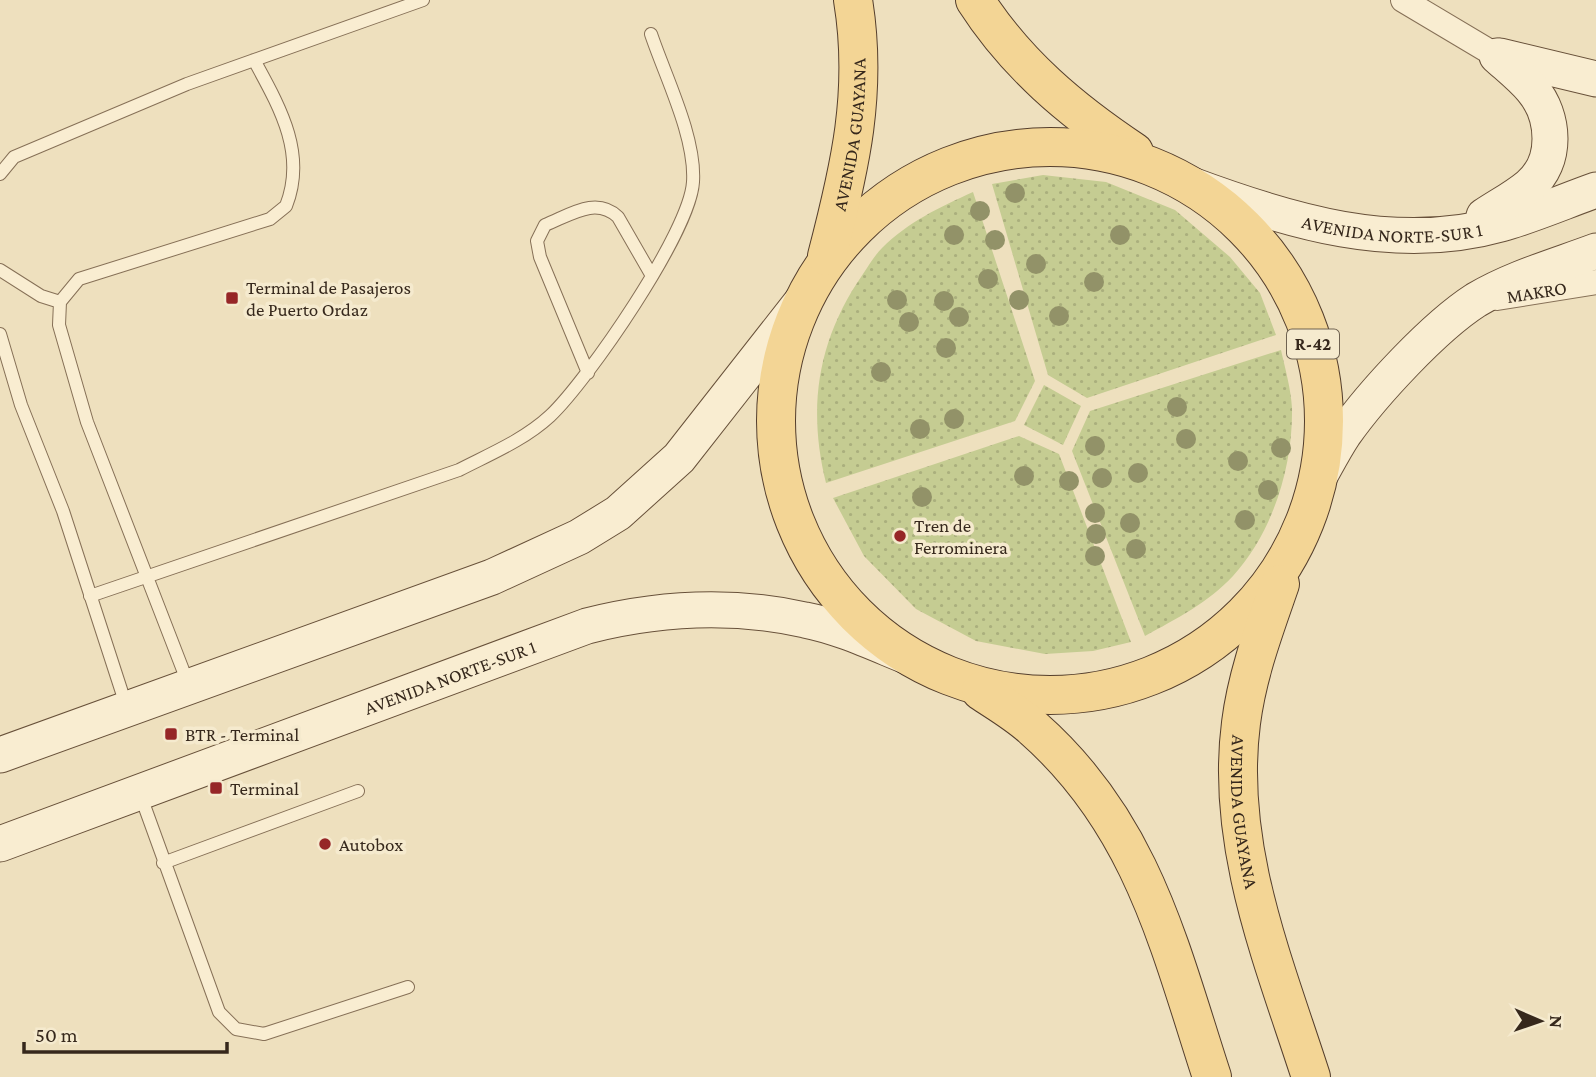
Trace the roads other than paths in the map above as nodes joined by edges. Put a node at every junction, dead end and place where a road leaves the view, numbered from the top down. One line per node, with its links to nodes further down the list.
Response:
1 (422, 0): 7 (lane)
2 (853, 0): 16 (main road, AVENIDA GUAYANA / R-42)
3 (975, 0): 10 (main road, R-42)
4 (1404, 0): 6 (street)
5 (651, 34): 15 (lane)
6 (1497, 56): 8 (main road); 12 (main road)
7 (254, 60): 9 (lane); 19 (lane)
8 (1596, 79)
9 (0, 174)
10 (1174, 176): 12 (main road, AVENIDA NORTE-SUR 1); 16 (main road, R-42); 22 (main road, R-42)
11 (1596, 190): 12 (main road, AVENIDA NORTE-SUR 1)
12 (1458, 233)
13 (1596, 251): 18 (main road)
14 (0, 270): 19 (lane)
15 (652, 276): 21 (lane); 21 (lane)
16 (815, 281): 26 (main road, R-42); 28 (main road)
17 (1596, 282): 18 (street, MAKRO)
18 (1476, 301): 22 (main road)
19 (60, 302): 24 (lane)
20 (0, 334): 25 (lane)
21 (588, 373): 24 (lane)
22 (1317, 481): 23 (main road, R-42)
23 (1294, 546): 27 (main road, R-42); 36 (main road, AVENIDA GUAYANA / R-42)
24 (147, 577): 25 (lane); 28 (lane)
25 (90, 596): 29 (lane)
26 (911, 658): 27 (main road, R-42); 32 (main road, AVENIDA NORTE-SUR 1)
27 (974, 686): 37 (main road, R-42)
28 (190, 687): 29 (main road)
29 (128, 709): 30 (main road)
30 (0, 755)
31 (358, 791): 34 (lane)
32 (139, 794): 33 (main road, AVENIDA NORTE-SUR 1); 34 (lane)
33 (0, 844)
34 (163, 863): 35 (lane)
35 (408, 987)
36 (1311, 1076)
37 (1212, 1077)

